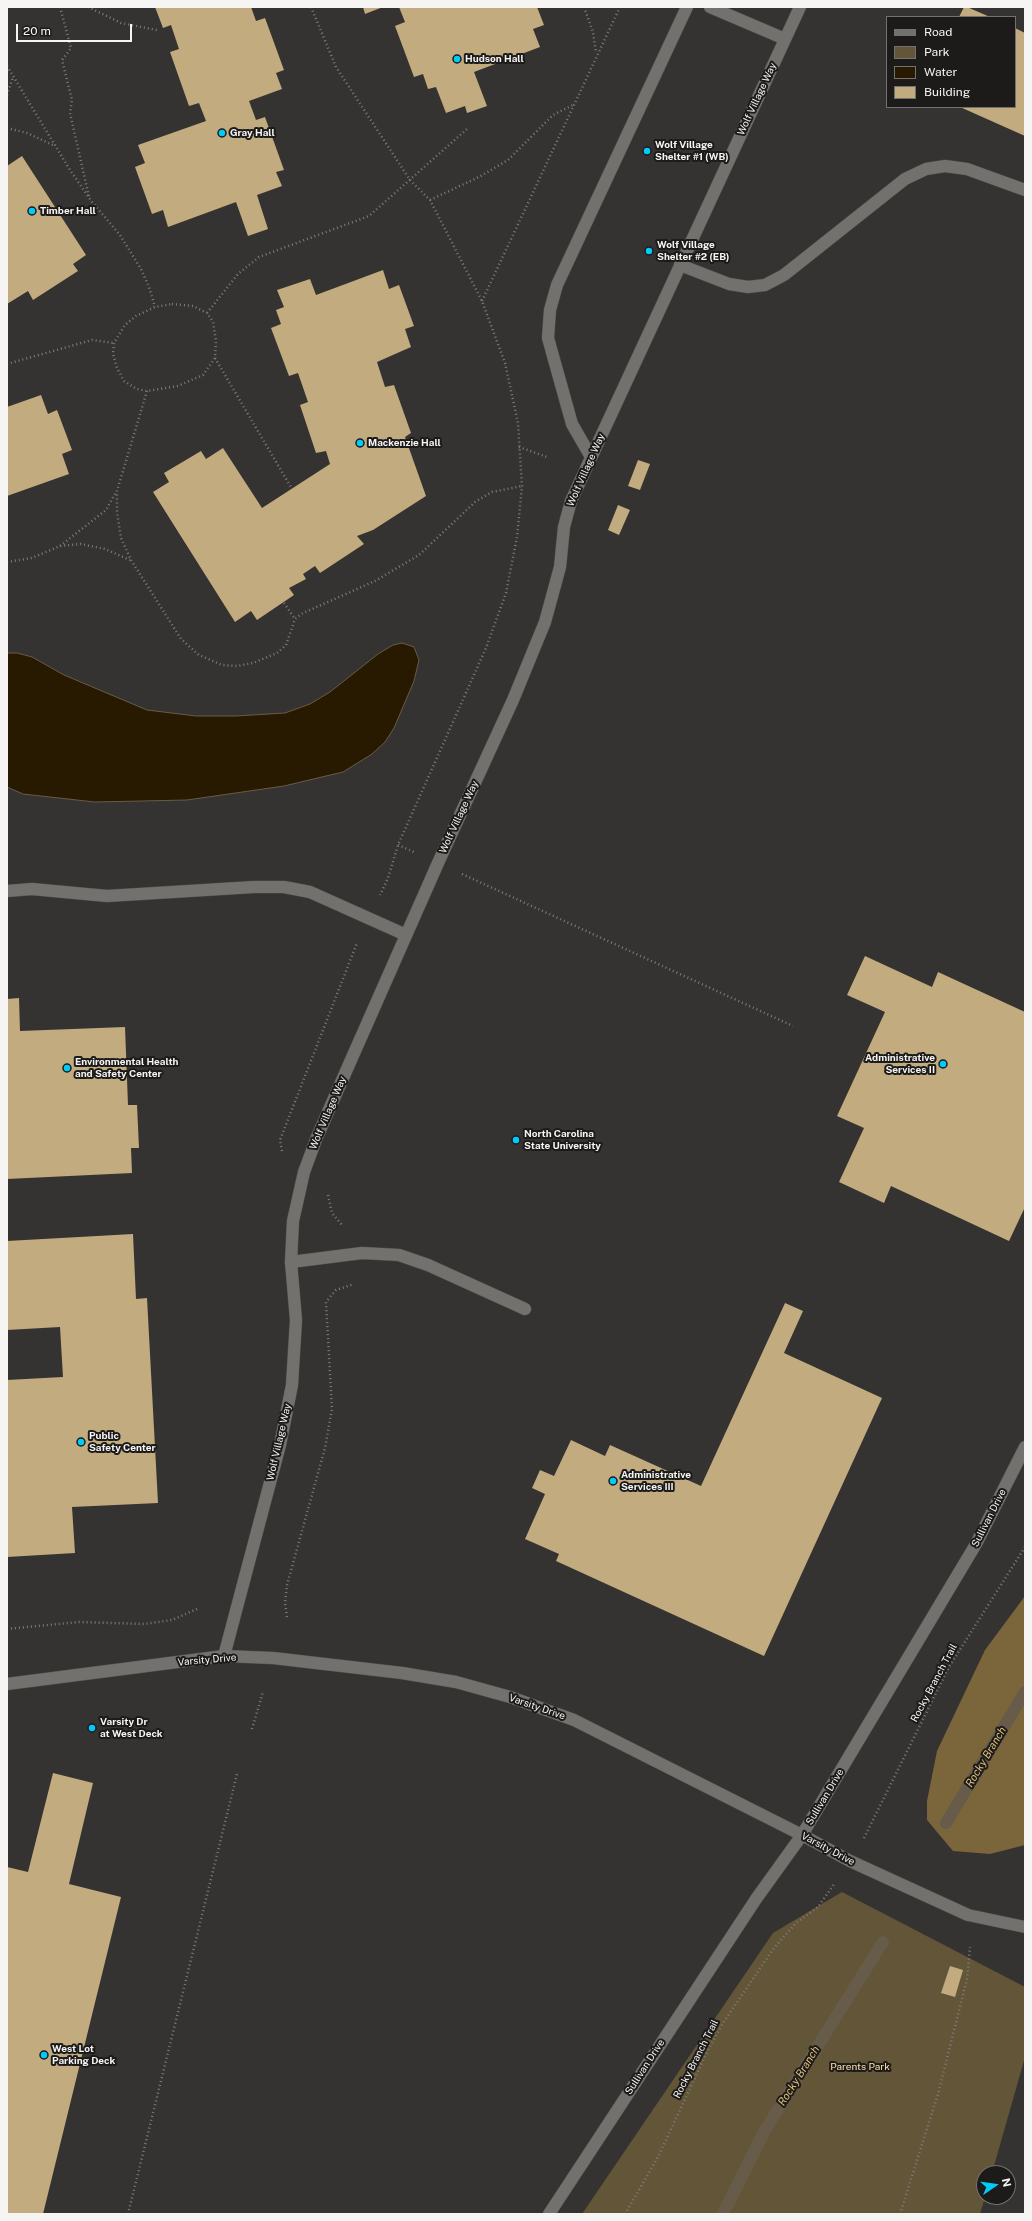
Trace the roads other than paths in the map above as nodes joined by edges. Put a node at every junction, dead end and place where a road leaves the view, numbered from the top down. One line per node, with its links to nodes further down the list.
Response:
1 (687, 7): 7 (street)
2 (710, 7): 4 (street)
3 (800, 7): 4 (street, Wolf Village Way)
4 (785, 38): 6 (street, Wolf Village Way)
5 (1025, 190): 6 (street)
6 (680, 265): 7 (street, Wolf Village Way)
7 (591, 457): 9 (street, Wolf Village Way)
8 (7, 891): 9 (street)
9 (406, 935): 10 (street, Wolf Village Way)
10 (291, 1262): 11 (street); 13 (street, Wolf Village Way)
11 (525, 1310)
12 (1025, 1447): 15 (street, Sullivan Drive)
13 (224, 1656): 14 (street, Varsity Drive); 15 (street, Varsity Drive)
14 (7, 1684)
15 (802, 1835): 16 (street, Varsity Drive); 17 (street, Sullivan Drive)
16 (1025, 1928)
17 (549, 2214)

